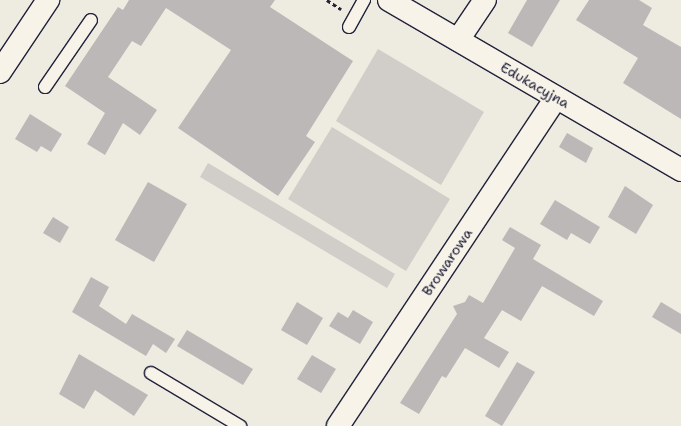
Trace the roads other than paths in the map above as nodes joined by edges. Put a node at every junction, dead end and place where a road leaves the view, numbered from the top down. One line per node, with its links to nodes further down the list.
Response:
1 (48, 0): 8 (street)
2 (364, 0): 6 (lane)
3 (389, 0): 7 (street, Edukacyjna)
4 (485, 0): 7 (street)
5 (91, 20): 9 (lane)
6 (350, 27)
7 (458, 40): 10 (street, Edukacyjna)
8 (0, 72)
9 (44, 87)
10 (556, 98): 11 (street, Edukacyjna); 14 (street, Browarowa)
11 (681, 170)
12 (151, 373): 13 (lane)
13 (240, 426)
14 (338, 426)

